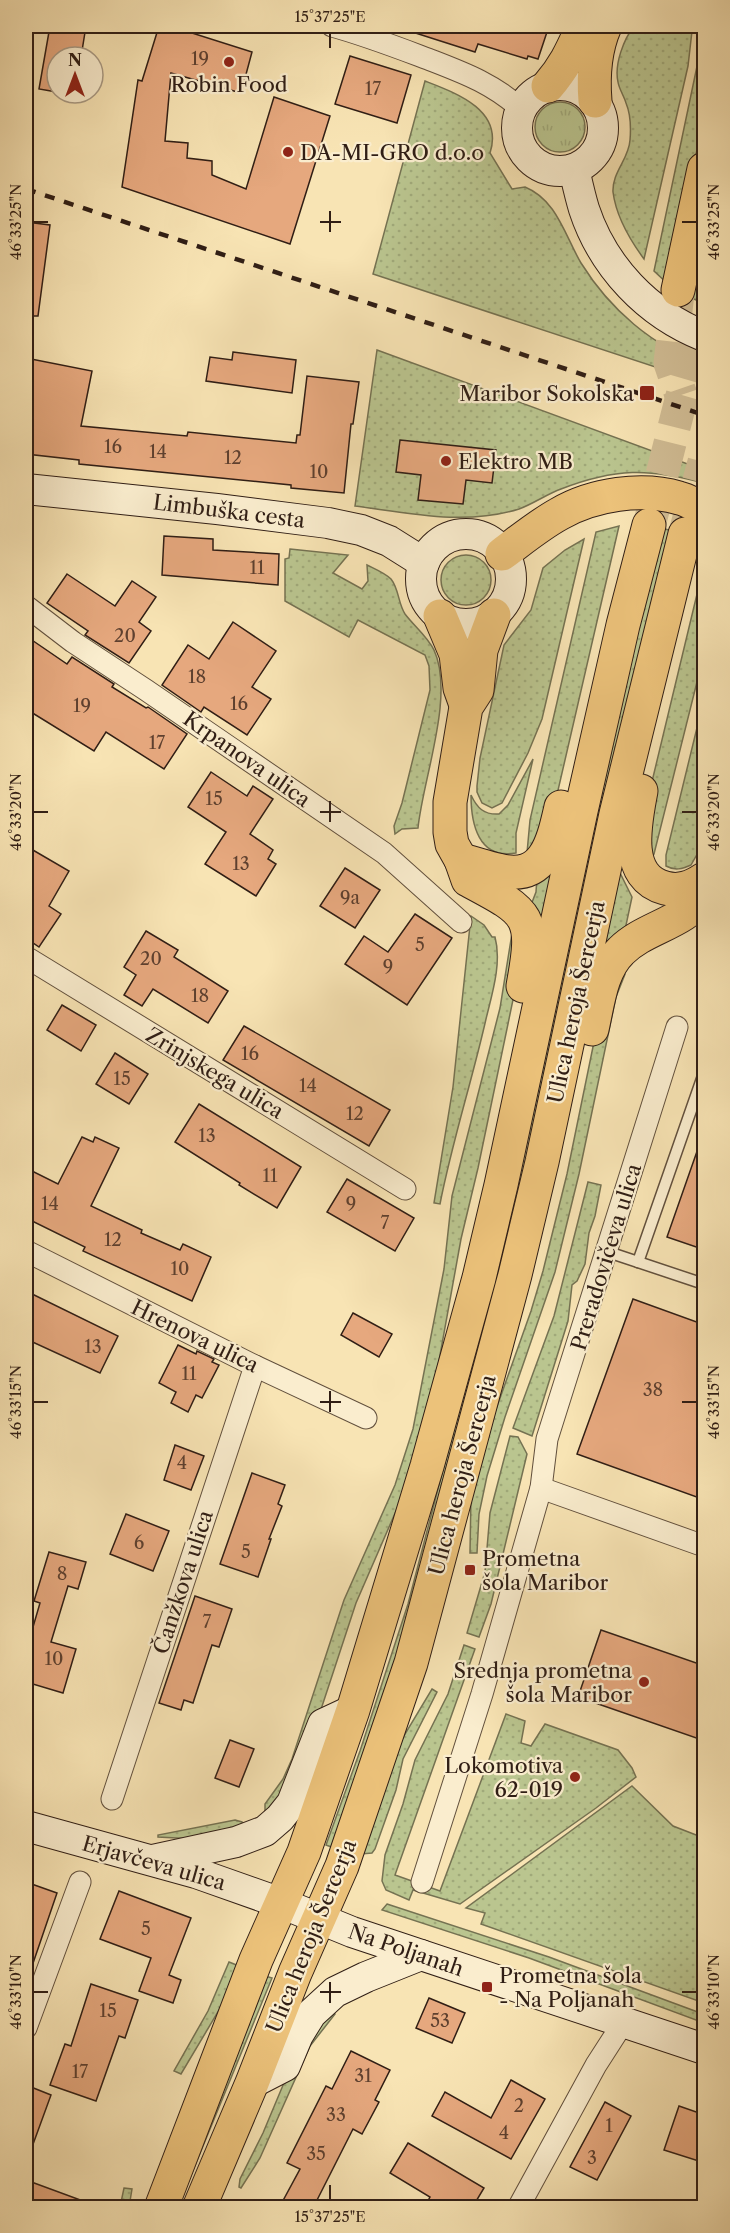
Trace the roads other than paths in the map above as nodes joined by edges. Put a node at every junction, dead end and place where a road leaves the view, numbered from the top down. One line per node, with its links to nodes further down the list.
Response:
1 (332, 26): 6 (street)
2 (583, 26): 4 (main road)
3 (604, 26): 5 (main road)
4 (548, 86): 5 (street); 6 (street)
5 (595, 102): 7 (street)
6 (521, 109): 7 (street)
7 (574, 169): 10 (street)
8 (705, 169): 9 (main road)
9 (678, 290)
10 (705, 336)
11 (26, 489): 15 (street, Limbuška cesta)
12 (695, 522): 14 (main road); 20 (main road, Ulica heroja Šercerja)
13 (649, 525): 21 (main road)
14 (502, 554): 15 (street); 17 (street)
15 (424, 562): 18 (street)
16 (26, 606): 25 (street, Krpanova ulica)
17 (494, 615): 18 (street); 19 (main road)
18 (440, 616): 19 (main road)
19 (466, 707): 22 (main road)
20 (639, 716): 23 (main road); 29 (main road, Ulica heroja Šercerja)
21 (599, 730): 22 (main road); 30 (main road)
22 (461, 860): 30 (main road)
23 (705, 879)
24 (705, 895): 29 (main road)
25 (461, 922)
26 (26, 957): 31 (street, Zrinjskega ulica)
27 (677, 1027): 33 (street, Preradovičeva ulica)
28 (705, 1073): 34 (lane)
29 (557, 1091): 47 (main road, Ulica heroja Šercerja)
30 (521, 1092): 40 (main road)
31 (405, 1189)
32 (26, 1251): 36 (street, Hrenova ulica)
33 (608, 1252): 34 (lane); 38 (street, Preradovičeva ulica)
34 (638, 1262): 35 (lane)
35 (705, 1284)
36 (255, 1366): 37 (street, Hrenova ulica); 41 (street, Čanžkova ulica)
37 (366, 1418)
38 (541, 1488): 39 (street); 45 (street, Preradovičeva ulica)
39 (705, 1546)
40 (353, 1710): 43 (street); 46 (main road)
41 (112, 1799)
42 (26, 1826): 43 (street, Erjavčeva ulica)
43 (151, 1861): 46 (street, Erjavčeva ulica)
44 (80, 1882): 50 (street)
45 (422, 1882)
46 (281, 1903): 47 (street, Na Poljanah); 53 (main road)
47 (319, 1918): 48 (street, Na Poljanah); 52 (main road, Ulica heroja Šercerja)
48 (421, 1955): 49 (street, Na Poljanah); 52 (street)
49 (623, 2023): 51 (street, Na Poljanah); 55 (street)
50 (26, 2028)
51 (705, 2049)
52 (252, 2083): 54 (main road, Ulica heroja Šercerja)
53 (160, 2208)
54 (199, 2208)
55 (518, 2208)

